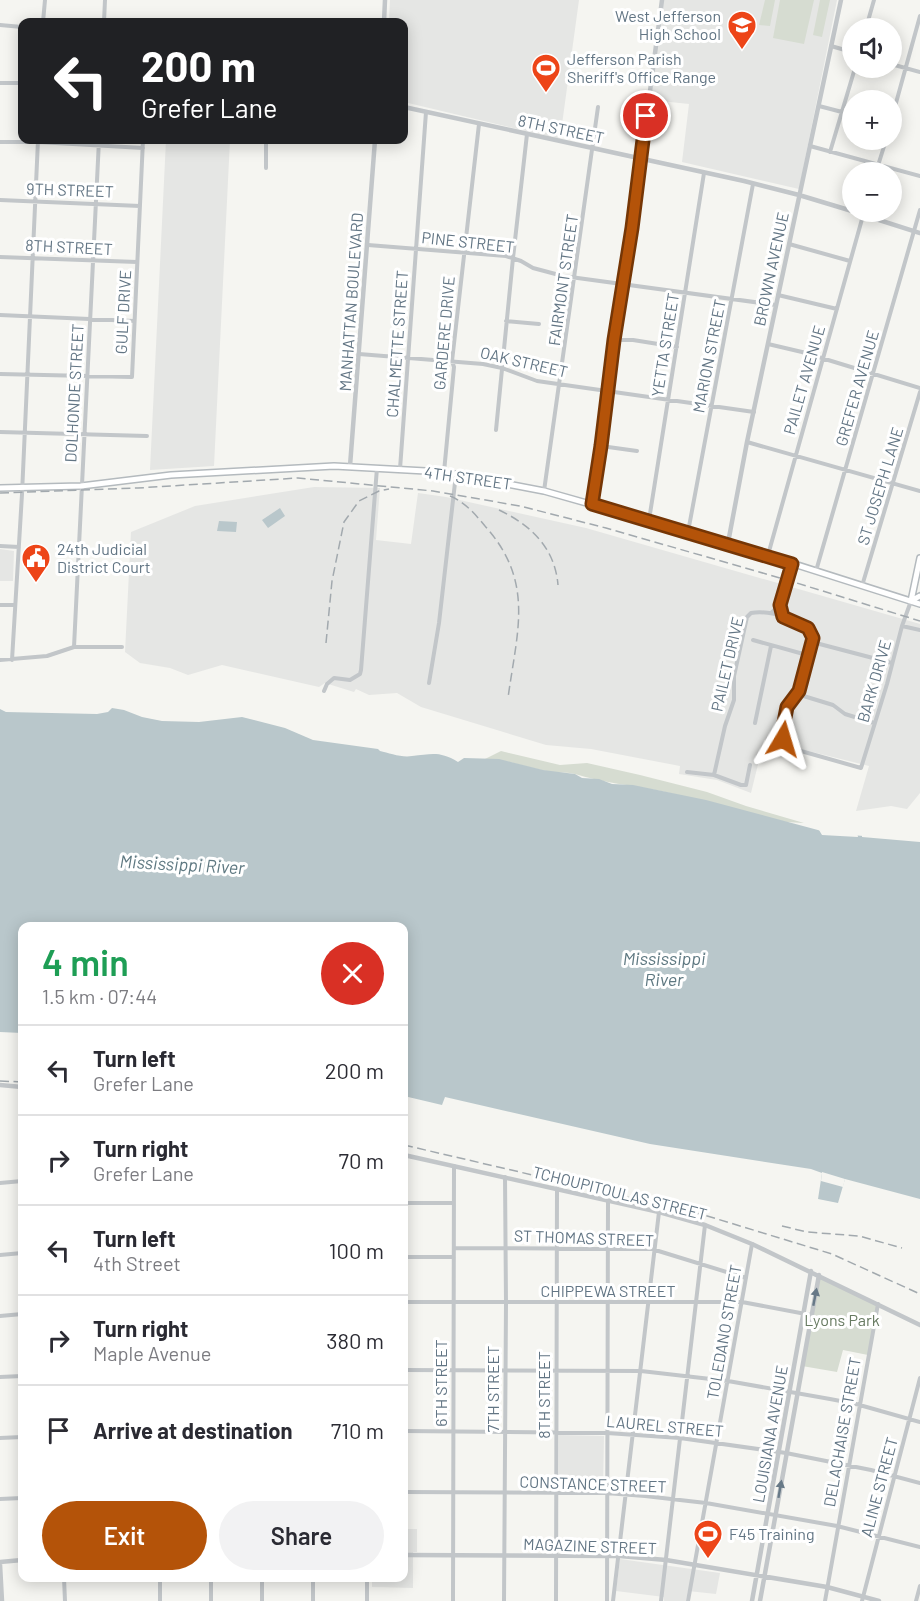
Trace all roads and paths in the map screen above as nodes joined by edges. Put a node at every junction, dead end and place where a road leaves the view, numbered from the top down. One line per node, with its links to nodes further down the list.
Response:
1 (45, 0): 8 (street)
2 (105, 0): 9 (street)
3 (385, 0): 10 (street)
4 (662, 0): 41 (street)
5 (841, 0): 14 (street, BROWN AVENUE)
6 (874, 0): 11 (street)
7 (920, 15): 17 (street)
8 (43, 18)
9 (104, 18)
10 (384, 18)
11 (869, 18)
12 (0, 25): 13 (street)
13 (18, 27)
14 (831, 46): 15 (street); 22 (street, BROWN AVENUE)
15 (842, 49)
16 (902, 67): 17 (street)
17 (906, 68): 18 (street); 21 (street)
18 (920, 72)
19 (0, 83): 20 (street)
20 (18, 83)
21 (900, 90)
22 (819, 106): 26 (street); 37 (street, BROWN AVENUE)
23 (598, 107): 39 (street, FAIRMONT STREET)
24 (408, 108): 25 (street, 8TH STREET)
25 (426, 112): 27 (street, 8TH STREET); 61 (street, CHALMETTE STREET)
26 (842, 112): 40 (street)
27 (479, 124): 28 (street, 8TH STREET); 62 (street, GARDERE DRIVE)
28 (527, 134): 39 (street, 8TH STREET); 65 (street)
29 (0, 142): 30 (street)
30 (18, 142)
31 (38, 144): 50 (street)
32 (98, 144): 51 (street, DOLHONDE STREET)
33 (113, 144): 38 (street)
34 (143, 144): 38 (street, GULF DRIVE)
35 (266, 144): 43 (street)
36 (375, 144): 60 (street, MANHATTAN BOULEVARD)
37 (810, 146): 40 (street); 48 (street, BROWN AVENUE)
38 (143, 148): 52 (street, GULF DRIVE)
39 (593, 149): 41 (street, 8TH STREET); 69 (street, FAIRMONT STREET)
40 (830, 152): 42 (street)
41 (639, 159): 45 (street, 8TH STREET); 70 (street)
42 (867, 162)
43 (266, 168)
44 (902, 172): 46 (street)
45 (704, 173): 47 (street, 8TH STREET); 71 (street, YETTA STREET)
46 (920, 177)
47 (753, 184): 48 (street, 8TH STREET); 73 (street, MARION STREET)
48 (799, 195): 53 (street, 8TH STREET); 59 (street, BROWN AVENUE)
49 (0, 200): 50 (street, 9TH STREET)
50 (35, 200): 51 (street, 9TH STREET); 64 (street)
51 (96, 203): 52 (street, 9TH STREET); 66 (street, DOLHONDE STREET)
52 (140, 206): 68 (street, GULF DRIVE)
53 (842, 208)
54 (920, 210): 57 (street, GREFER AVENUE)
55 (861, 222): 67 (street, PAILET AVENUE)
56 (889, 222): 57 (street, 8TH STREET)
57 (914, 231): 58 (street, 8TH STREET); 92 (street, GREFER AVENUE)
58 (920, 233)
59 (789, 244): 67 (street); 72 (street, BROWN AVENUE)
60 (368, 245): 61 (street, PINE STREET); 85 (street, MANHATTAN BOULEVARD)
61 (416, 249): 62 (street, PINE STREET); 86 (street, CHALMETTE STREET)
62 (464, 253): 65 (street, PINE STREET); 88 (street, GARDERE DRIVE)
63 (0, 257): 64 (street, 8TH STREET)
64 (32, 257): 66 (street, 8TH STREET); 77 (street)
65 (513, 258): 69 (street, PINE STREET); 80 (street)
66 (93, 261): 68 (street, 8TH STREET); 78 (street, DOLHONDE STREET)
67 (850, 261): 75 (street, PAILET AVENUE)
68 (137, 262): 79 (street, GULF DRIVE)
69 (575, 277): 70 (street, PINE STREET); 94 (street, FAIRMONT STREET)
70 (623, 284): 71 (street, PINE STREET); 82 (street)
71 (685, 291): 73 (street, PINE STREET); 84 (street, YETTA STREET)
72 (778, 295): 74 (street, BROWN AVENUE); 75 (street)
73 (732, 298): 74 (street, PINE STREET); 98 (street, MARION STREET)
74 (776, 305): 83 (street, BROWN AVENUE)
75 (837, 309): 87 (street, PAILET AVENUE)
76 (0, 315): 77 (street)
77 (30, 316): 78 (street); 91 (street)
78 (90, 319): 79 (street); 93 (street, DOLHONDE STREET)
79 (134, 321): 93 (street, GULF DRIVE)
80 (506, 321): 81 (street); 89 (street)
81 (539, 324)
82 (614, 340): 84 (street); 95 (street)
83 (768, 344): 87 (street); 99 (street, BROWN AVENUE)
84 (677, 347): 97 (street, YETTA STREET)
85 (359, 354): 86 (street, OAK STREET); 109 (street, MANHATTAN BOULEVARD)
86 (408, 357): 88 (street, OAK STREET); 111 (street, CHALMETTE STREET)
87 (823, 358): 92 (street); 108 (street, PAILET AVENUE)
88 (452, 361): 89 (street, OAK STREET); 113 (street, GARDERE DRIVE)
89 (502, 368): 94 (street, OAK STREET); 100 (street)
90 (0, 374): 91 (street)
91 (27, 374): 93 (street); 102 (street)
92 (874, 374): 96 (street); 112 (street, GREFER AVENUE)
93 (87, 377): 103 (street, DOLHONDE STREET)
94 (560, 384): 95 (street, OAK STREET); 119 (street, FAIRMONT STREET)
95 (608, 390): 97 (street, OAK STREET); 106 (street)
96 (920, 390): 115 (street, ST JOSEPH LANE)
97 (669, 399): 98 (street, OAK STREET); 122 (street, YETTA STREET)
98 (712, 406): 99 (street, OAK STREET); 123 (street, MARION STREET)
99 (754, 412): 105 (street, BROWN AVENUE)
100 (496, 430)
101 (0, 432): 102 (street)
102 (24, 432): 103 (street); 118 (street)
103 (84, 434): 104 (street); 116 (street, DOLHONDE STREET)
104 (147, 436)
105 (747, 442): 108 (street); 124 (street, BROWN AVENUE)
106 (601, 446): 107 (street); 121 (street)
107 (637, 451)
108 (795, 456): 112 (street); 127 (street, PAILET AVENUE)
109 (350, 466): 110 (main road, 4TH STREET); 116 (main road, 4TH STREET)
110 (377, 467): 111 (main road, 4TH STREET); 152 (street)
111 (400, 469): 113 (main road, 4TH STREET)
112 (845, 470): 115 (street); 130 (street, GREFER AVENUE)
113 (444, 472): 114 (main road, 4TH STREET)
114 (456, 474): 119 (main road, 4TH STREET); 151 (street)
115 (893, 484): 120 (street); 131 (street, ST JOSEPH LANE)
116 (81, 486): 118 (main road, 4TH STREET); 145 (street, DOLHONDE STREET)
117 (0, 488): 118 (main road, 4TH STREET)
118 (22, 488): 126 (street)
119 (544, 491): 121 (main road, 4TH STREET)
120 (920, 491)
121 (592, 504): 122 (main road, 4TH STREET)
122 (649, 520): 123 (main road, 4TH STREET)
123 (688, 532): 124 (main road, 4TH STREET)
124 (728, 543): 127 (main road, 4TH STREET)
125 (0, 546): 126 (street)
126 (19, 547): 136 (street)
127 (768, 555): 129 (main road, 4TH STREET)
128 (920, 558): 133 (main road)
129 (792, 564): 130 (main road, 4TH STREET); 137 (street)
130 (815, 572): 131 (main road, 4TH STREET)
131 (862, 586): 133 (main road, 4TH STREET)
132 (920, 596): 133 (main road)
133 (911, 601): 135 (main road, 4TH STREET); 140 (street, BARK DRIVE)
134 (0, 604): 136 (street)
135 (920, 604)
136 (15, 605): 149 (street)
137 (780, 605): 138 (street); 139 (street)
138 (770, 613): 139 (street); 158 (street, PAILET DRIVE)
139 (783, 617): 143 (street)
140 (902, 626): 141 (street); 150 (street, BARK DRIVE)
141 (920, 630)
142 (753, 640): 144 (street)
143 (812, 642): 147 (street); 150 (street)
144 (771, 645): 147 (street); 154 (street)
145 (74, 647): 146 (street); 149 (street)
146 (122, 647)
147 (807, 656): 153 (street)
148 (0, 660): 149 (street)
149 (12, 660)
150 (892, 663): 155 (street, BARK DRIVE)
151 (429, 683)
152 (324, 691)
153 (797, 694): 155 (street); 155 (street, BARK DRIVE)
154 (755, 723)
155 (874, 723)
156 (750, 765): 158 (street)
157 (687, 771): 158 (street)
158 (714, 775)
159 (0, 1085): 160 (street)
160 (18, 1087)
161 (408, 1156): 162 (street, TCHOUPITOULAS STREET)
162 (454, 1166): 163 (street, TCHOUPITOULAS STREET); 169 (street, 6TH STREET)
163 (505, 1177): 166 (street, TCHOUPITOULAS STREET); 174 (street, 7TH STREET)
164 (18, 1181): 165 (street)
165 (0, 1183)
166 (557, 1188): 167 (street, TCHOUPITOULAS STREET); 175 (street, 8TH STREET)
167 (608, 1200): 170 (street, TCHOUPITOULAS STREET); 176 (street)
168 (408, 1203): 169 (street)
169 (454, 1203): 173 (street, 6TH STREET)
170 (659, 1212): 171 (street, TCHOUPITOULAS STREET); 177 (street)
171 (705, 1225): 172 (street, TCHOUPITOULAS STREET); 182 (street)
172 (752, 1244): 183 (street, TCHOUPITOULAS STREET); 185 (street, TOLEDANO STREET)
173 (454, 1248): 174 (street, ST THOMAS STREET); 181 (street, 6TH STREET)
174 (506, 1248): 175 (street, ST THOMAS STREET); 188 (street, 7TH STREET)
175 (556, 1249): 176 (street, ST THOMAS STREET); 192 (street, 8TH STREET)
176 (608, 1249): 177 (street, ST THOMAS STREET); 193 (street)
177 (655, 1250): 182 (street, ST THOMAS STREET); 189 (street)
178 (18, 1253): 179 (street)
179 (0, 1255)
180 (408, 1257): 181 (street)
181 (454, 1257): 187 (street, 6TH STREET)
182 (700, 1264): 185 (street, ST THOMAS STREET); 190 (street)
183 (811, 1271): 184 (street, TCHOUPITOULAS STREET); 195 (street, LOUISIANA AVENUE)
184 (819, 1275): 194 (street, TCHOUPITOULAS STREET); 197 (street, LOUISIANA AVENUE, one-way to 184)
185 (746, 1278): 191 (street, TOLEDANO STREET)
186 (408, 1302): 187 (street, CHIPPEWA STREET)
187 (454, 1302): 188 (street, CHIPPEWA STREET); 201 (street, 6TH STREET)
188 (506, 1302): 192 (street, CHIPPEWA STREET); 202 (street, 7TH STREET)
189 (649, 1302): 190 (street, CHIPPEWA STREET); 193 (street, CHIPPEWA STREET); 205 (street)
190 (696, 1302): 191 (street, CHIPPEWA STREET); 208 (street)
191 (742, 1302): 195 (street, CHIPPEWA STREET); 210 (street, TOLEDANO STREET)
192 (556, 1303): 193 (street, CHIPPEWA STREET); 203 (street, 8TH STREET)
193 (607, 1303): 204 (street)
194 (878, 1303): 199 (street, TCHOUPITOULAS STREET); 213 (street, DELACHAISE STREET)
195 (804, 1313): 197 (street, CHIPPEWA STREET); 211 (street, LOUISIANA AVENUE)
196 (18, 1314): 198 (street)
197 (812, 1315): 212 (street, LOUISIANA AVENUE)
198 (0, 1316)
199 (920, 1325)
200 (408, 1370): 201 (street)
201 (454, 1370): 202 (street); 217 (street, 6TH STREET)
202 (505, 1370): 203 (street); 218 (street, 7TH STREET)
203 (556, 1370): 204 (street); 219 (street, 8TH STREET)
204 (607, 1371): 205 (street); 220 (street)
205 (641, 1371): 208 (street); 221 (street)
206 (18, 1376): 207 (street)
207 (0, 1377)
208 (687, 1377): 210 (street); 223 (street)
209 (920, 1378): 214 (street, ALINE STREET)
210 (728, 1381): 211 (street); 225 (street, TOLEDANO STREET)
211 (790, 1392): 212 (street); 226 (street, LOUISIANA AVENUE)
212 (797, 1393): 213 (street); 227 (street, LOUISIANA AVENUE)
213 (860, 1405): 214 (street); 228 (street, DELACHAISE STREET)
214 (909, 1419): 215 (street); 229 (street, ALINE STREET)
215 (920, 1422)
216 (408, 1431): 217 (street, LAUREL STREET)
217 (453, 1431): 218 (street, LAUREL STREET); 232 (street, 6TH STREET)
218 (506, 1432): 219 (street, LAUREL STREET); 233 (street, 7TH STREET)
219 (556, 1432): 220 (street, LAUREL STREET); 234 (street, 8TH STREET)
220 (607, 1433): 221 (street, LAUREL STREET); 235 (street)
221 (634, 1433): 223 (street, LAUREL STREET); 236 (street)
222 (18, 1437): 224 (street)
223 (680, 1437): 225 (street, LAUREL STREET); 239 (street)
224 (0, 1438)
225 (717, 1442): 226 (street, LAUREL STREET); 240 (street, TOLEDANO STREET)
226 (779, 1452): 227 (street, LAUREL STREET); 241 (street, LOUISIANA AVENUE)
227 (786, 1453): 228 (street, LAUREL STREET); 242 (street, LOUISIANA AVENUE, one-way to 227)
228 (849, 1465): 229 (street, LAUREL STREET); 243 (street, DELACHAISE STREET)
229 (894, 1476): 230 (street, LAUREL STREET); 244 (street, ALINE STREET)
230 (920, 1483)
231 (408, 1492): 232 (street, CONSTANCE STREET)
232 (453, 1492): 233 (street, CONSTANCE STREET); 249 (street, 6TH STREET)
233 (505, 1493): 234 (street, CONSTANCE STREET); 250 (street, 7TH STREET)
234 (556, 1493): 235 (street, CONSTANCE STREET); 251 (street, 8TH STREET)
235 (606, 1493): 236 (street, CONSTANCE STREET); 252 (street)
236 (627, 1494): 239 (street, CONSTANCE STREET); 253 (street)
237 (18, 1498): 238 (street)
238 (0, 1499)
239 (673, 1499): 240 (street, CONSTANCE STREET); 254 (street)
240 (706, 1503): 241 (street, CONSTANCE STREET); 257 (street, TOLEDANO STREET)
241 (768, 1514): 242 (street, CONSTANCE STREET); 245 (street, LOUISIANA AVENUE)
242 (775, 1515): 243 (street, CONSTANCE STREET); 246 (street, LOUISIANA AVENUE)
243 (837, 1526): 244 (street, CONSTANCE STREET); 267 (street, DELACHAISE STREET)
244 (879, 1537): 247 (street, CONSTANCE STREET); 268 (street, ALINE STREET)
245 (762, 1545): 246 (street); 258 (street, LOUISIANA AVENUE)
246 (769, 1546): 259 (street, LOUISIANA AVENUE)
247 (920, 1547)
248 (408, 1555): 249 (street, MAGAZINE STREET)
249 (453, 1555): 250 (street, MAGAZINE STREET); 276 (street, 6TH STREET)
250 (504, 1555): 251 (street, MAGAZINE STREET); 277 (street, 7TH STREET)
251 (556, 1556): 252 (street, MAGAZINE STREET); 278 (street, 8TH STREET)
252 (607, 1556): 253 (street, MAGAZINE STREET); 279 (street)
253 (620, 1556): 254 (street, MAGAZINE STREET); 280 (street)
254 (666, 1560): 257 (street, MAGAZINE STREET); 281 (street)
255 (18, 1561): 256 (street)
256 (0, 1563): 269 (street)
257 (694, 1564): 258 (street, MAGAZINE STREET); 282 (street, TOLEDANO STREET)
258 (757, 1575): 259 (street, MAGAZINE STREET); 283 (street, LOUISIANA AVENUE)
259 (764, 1576): 267 (street, MAGAZINE STREET); 284 (street, LOUISIANA AVENUE)
260 (64, 1582): 270 (street)
261 (160, 1582): 271 (street)
262 (211, 1582): 272 (street)
263 (262, 1582): 273 (street)
264 (313, 1582): 274 (street)
265 (367, 1582): 275 (street)
266 (920, 1586): 287 (street)
267 (827, 1587): 268 (street, MAGAZINE STREET); 285 (street, DELACHAISE STREET)
268 (863, 1599): 286 (street, MAGAZINE STREET)
269 (2, 1601)
270 (65, 1601)
271 (160, 1601)
272 (211, 1601)
273 (262, 1601)
274 (313, 1601)
275 (367, 1601)
276 (453, 1601)
277 (504, 1601)
278 (556, 1601)
279 (607, 1601)
280 (613, 1601)
281 (661, 1601)
282 (688, 1601)
283 (752, 1601)
284 (760, 1601)
285 (825, 1601)
286 (879, 1601)
287 (916, 1601)

